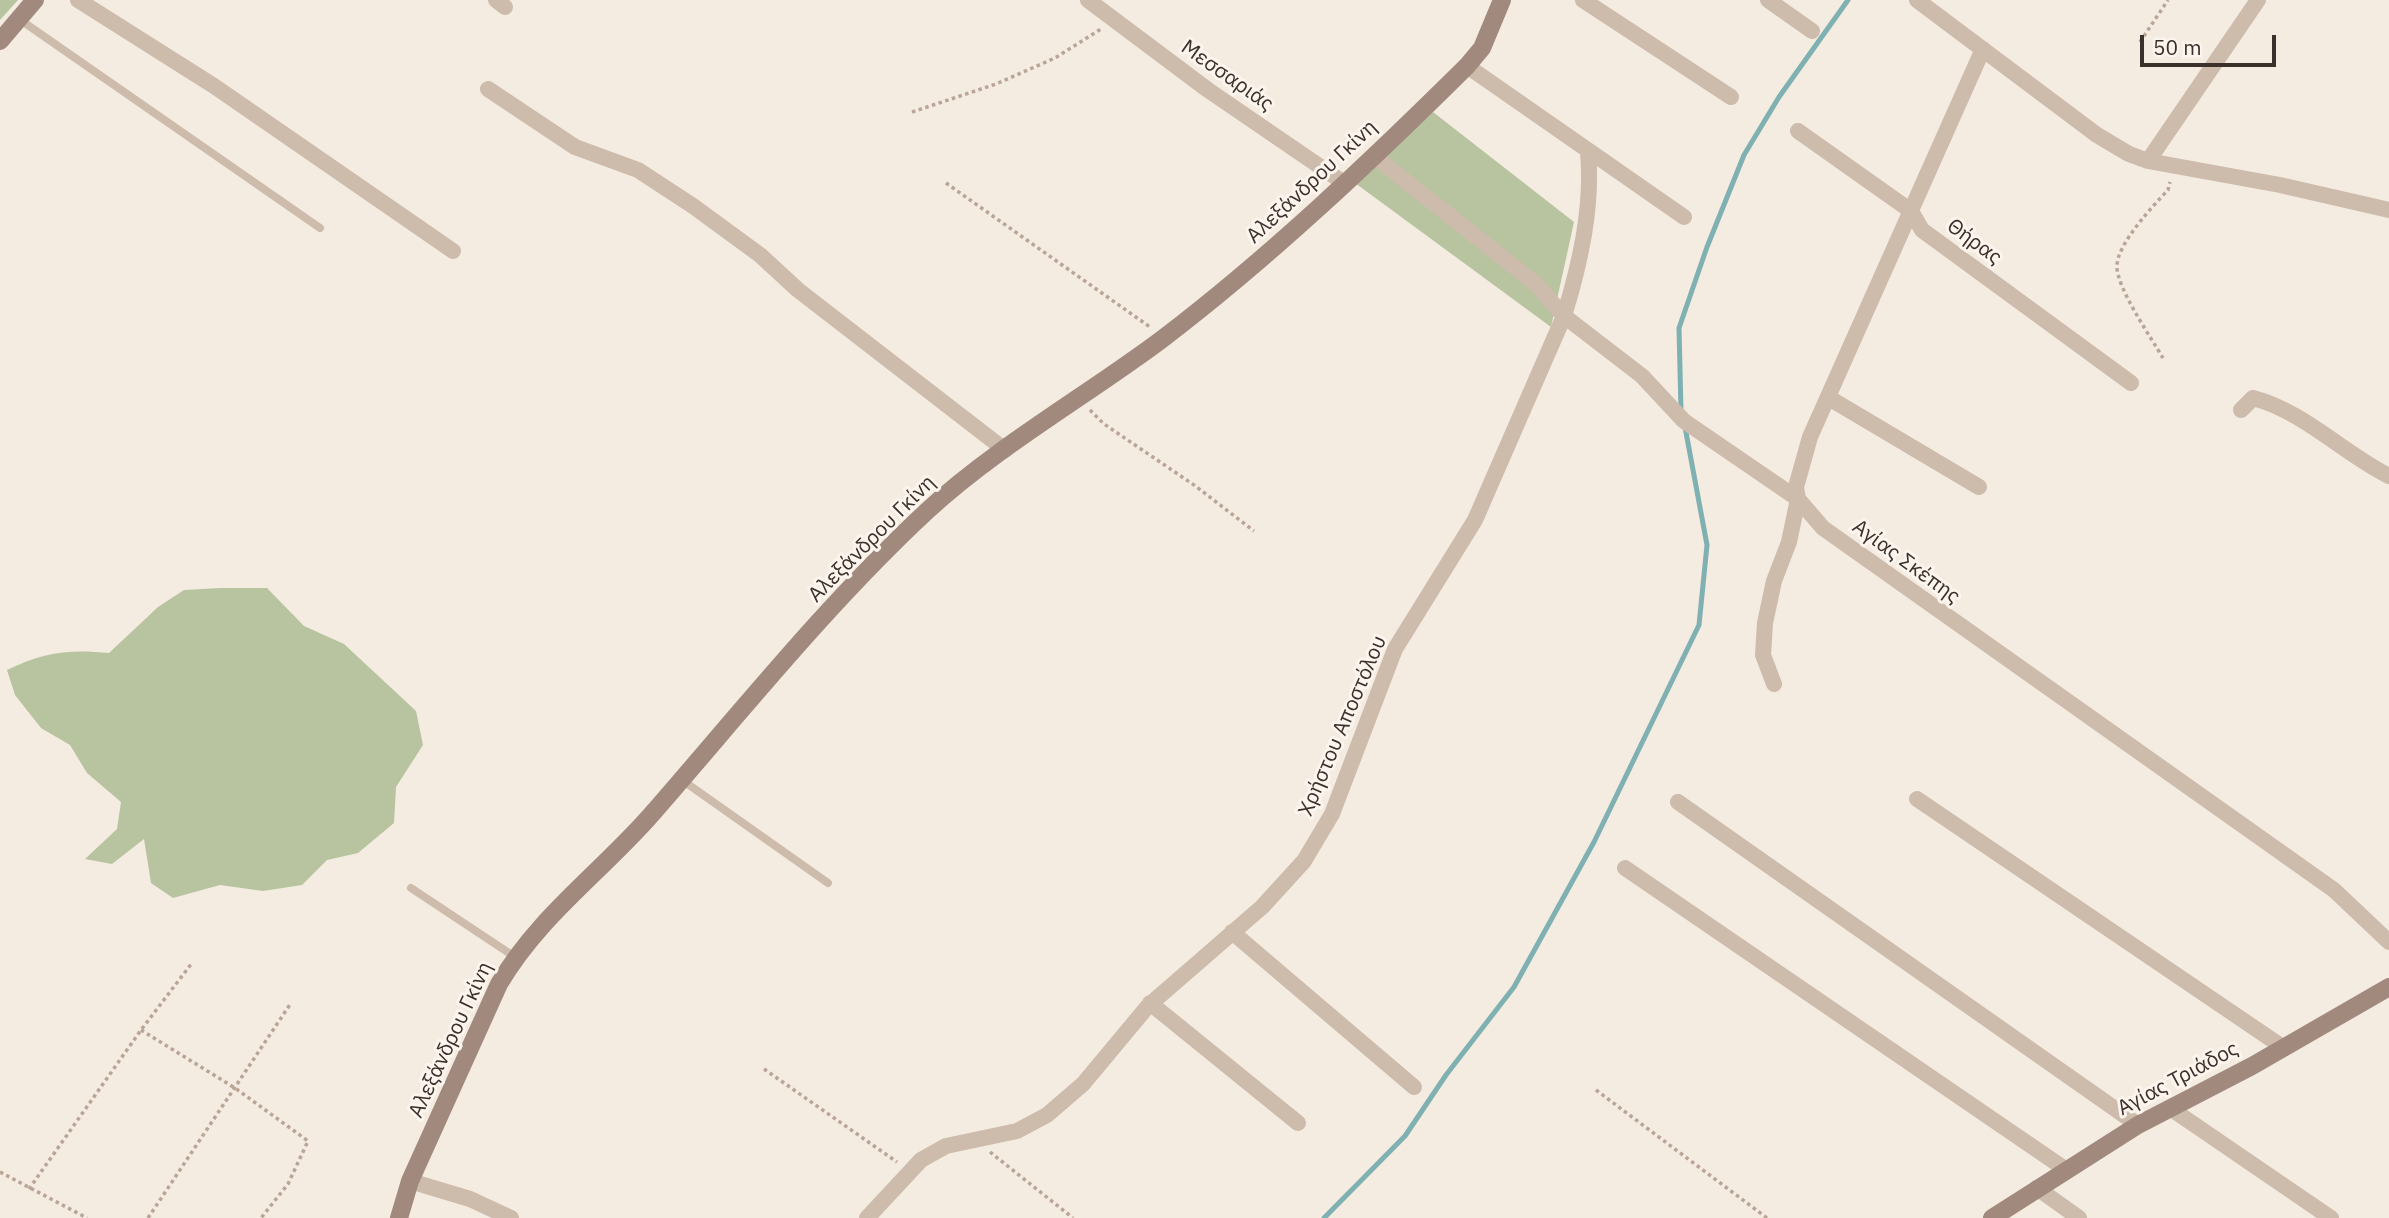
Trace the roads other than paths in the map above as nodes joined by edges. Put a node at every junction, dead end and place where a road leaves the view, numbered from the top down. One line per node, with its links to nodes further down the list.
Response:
1 (35, 0): 9 (street)
2 (78, 0): 25 (street)
3 (1088, 0): 20 (street, Μεσσαριάς)
4 (1502, 0): 13 (street, Αλεξάνδρου Γκίνη)
5 (1583, 0): 15 (street)
6 (1768, 0): 10 (street)
7 (1917, 0): 12 (street)
8 (2258, 0): 19 (street)
9 (19, 19): 11 (street); 24 (lane)
10 (1812, 31)
11 (0, 41)
12 (1983, 49): 19 (street); 22 (street)
13 (1467, 66): 17 (street); 18 (street, Αλεξάνδρου Γκίνη)
14 (488, 89): 30 (street)
15 (1731, 97)
16 (1798, 131): 22 (street, Θήρας)
17 (1588, 152): 23 (street); 26 (street, Χρήστου Αποστόλου)
18 (1374, 156): 20 (street, Αλεξάνδρου Γκίνη); 26 (street, Αγίας Σκέπης)
19 (2148, 161): 21 (street)
20 (1344, 183): 30 (street, Αλεξάνδρου Γκίνη)
21 (2389, 209)
22 (1911, 211): 27 (street, Θήρας); 28 (street)
23 (1684, 217)
24 (320, 228)
25 (453, 251)
26 (1564, 316): 33 (street, Αγίας Σκέπης); 41 (street, Χρήστου Αποστόλου)
27 (2131, 383)
28 (1829, 398): 32 (street); 33 (street)
29 (2241, 410): 31 (street)
30 (1005, 450): 35 (street, Αλεξάνδρου Γκίνη)
31 (2389, 477)
32 (1979, 487)
33 (1798, 499): 34 (street); 42 (street, Αγίας Σκέπης)
34 (1774, 684)
35 (682, 780): 39 (lane); 43 (street, Αλεξάνδρου Γκίνη)
36 (1917, 799): 46 (street)
37 (1678, 802): 50 (street)
38 (1625, 868): 51 (street)
39 (828, 883)
40 (411, 888): 43 (lane)
41 (1232, 932): 45 (street, Χρήστου Αποστόλου); 47 (street)
42 (2389, 942)
43 (515, 957): 52 (street, Αλεξάνδρου Γκίνη)
44 (2389, 987): 46 (street, Αγίας Τριάδος)
45 (1150, 1003): 49 (street); 56 (street, Χρήστου Αποστόλου)
46 (2284, 1048): 48 (street, Αγίας Τριάδος)
47 (1414, 1087)
48 (2170, 1108): 50 (street, Αγίας Τριάδος); 59 (street)
49 (1298, 1123)
50 (2137, 1125): 51 (street, Αγίας Τριάδος)
51 (2065, 1170): 53 (street, Αγίας Τριάδος)
52 (410, 1181): 54 (street, Αλεξάνδρου Γκίνη); 55 (street)
53 (2037, 1188): 57 (street, Αγίας Τριάδος); 58 (street)
54 (399, 1218)
55 (511, 1218)
56 (867, 1218)
57 (1992, 1218)
58 (2079, 1218)
59 (2331, 1218)

